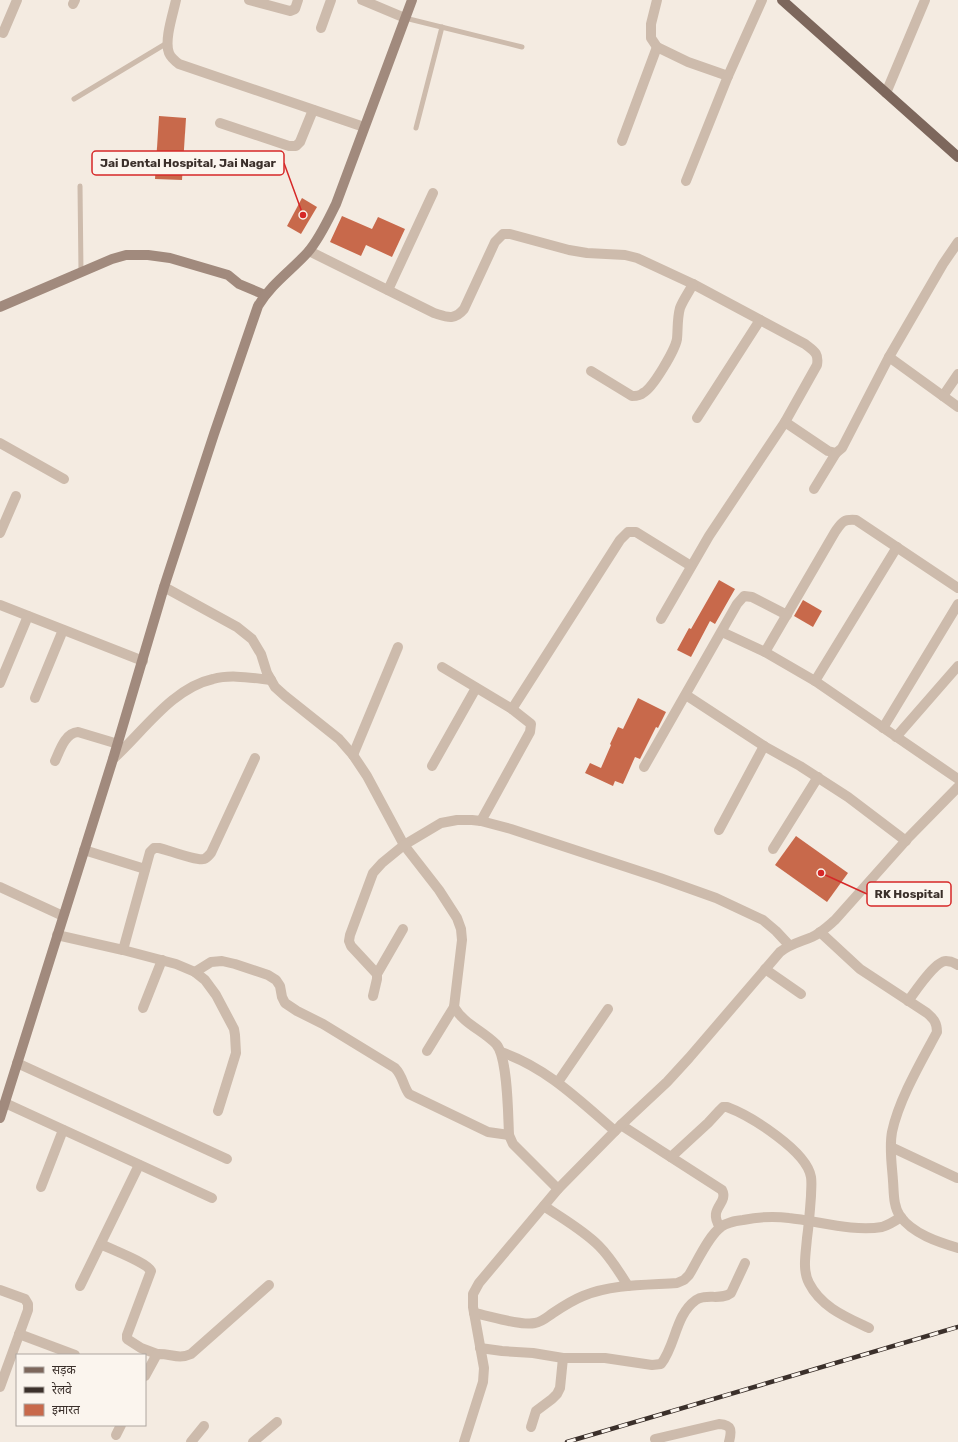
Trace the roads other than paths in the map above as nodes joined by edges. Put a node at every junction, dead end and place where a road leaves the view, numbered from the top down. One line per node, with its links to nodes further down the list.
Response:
1 (17, 0): 15 (street)
2 (176, 0): 16 (street)
3 (249, 0): 4 (street)
4 (298, 0)
5 (331, 0): 14 (street)
6 (362, 0): 12 (street)
7 (412, 0): 12 (main road)
8 (657, 0): 18 (street)
9 (762, 0): 19 (street)
10 (782, 0): 20 (main road)
11 (925, 0): 20 (street)
12 (405, 18): 13 (lane); 24 (main road)
13 (442, 27): 17 (lane); 25 (lane)
14 (321, 28)
15 (3, 33)
16 (167, 43): 21 (lane); 22 (street)
17 (522, 47)
18 (657, 47): 19 (street); 26 (street)
19 (728, 76): 28 (street)
20 (886, 93): 27 (main road)
21 (74, 99)
22 (313, 110): 23 (street); 24 (street)
23 (220, 123)
24 (364, 127): 32 (main road)
25 (416, 128)
26 (622, 141)
27 (957, 154)
28 (686, 181)
29 (80, 186): 33 (lane)
30 (433, 193): 35 (street)
31 (958, 242): 39 (street)
32 (309, 251): 35 (street); 36 (main road)
33 (82, 272): 36 (main road); 37 (main road)
34 (693, 284): 35 (street); 38 (street); 40 (street)
35 (388, 290)
36 (265, 295): 54 (main road)
37 (0, 307)
38 (760, 320): 44 (street); 45 (street)
39 (889, 357): 42 (street); 47 (street)
40 (591, 371)
41 (958, 374): 42 (street)
42 (944, 396): 43 (street)
43 (958, 407)
44 (697, 418)
45 (785, 422): 47 (street); 53 (street)
46 (0, 443): 48 (street)
47 (836, 453): 49 (street)
48 (64, 479)
49 (814, 489)
50 (16, 496): 51 (street)
51 (0, 533)
52 (897, 547): 55 (street); 58 (street); 69 (street)
53 (691, 566): 60 (street); 74 (street)
54 (164, 588): 65 (main road); 68 (street)
55 (958, 588)
56 (958, 604): 75 (street)
57 (0, 605): 59 (street)
58 (787, 615): 62 (street); 64 (street)
59 (28, 616): 61 (street); 70 (street)
60 (661, 619)
61 (63, 630): 65 (street); 73 (street)
62 (722, 632): 64 (street); 72 (street)
63 (398, 647): 79 (street)
64 (764, 652): 69 (street)
65 (143, 661): 77 (main road)
66 (958, 666): 76 (street)
67 (442, 667): 71 (street)
68 (271, 680): 79 (street); 81 (street)
69 (815, 681): 75 (street)
70 (0, 683)
71 (476, 688): 74 (street); 83 (street)
72 (686, 696): 78 (street); 84 (street)
73 (35, 698)
74 (512, 709): 88 (street)
75 (883, 728): 76 (street)
76 (896, 737): 86 (street)
77 (118, 744): 81 (main road); 82 (street)
78 (764, 746): 85 (street); 89 (street)
79 (353, 755): 91 (street)
80 (255, 758): 94 (street)
81 (113, 759): 93 (main road)
82 (55, 761)
83 (432, 766)
84 (644, 767)
85 (818, 778): 90 (street); 92 (street)
86 (958, 779)
87 (958, 787): 90 (street)
88 (481, 821): 91 (street); 100 (street)
89 (719, 830)
90 (906, 841): 98 (street)
91 (404, 844): 106 (street); 110 (street)
92 (773, 849)
93 (84, 850): 94 (street); 96 (main road)
94 (145, 869): 101 (street)
95 (0, 887): 96 (street)
96 (63, 916): 99 (main road)
97 (403, 929): 106 (street)
98 (820, 932): 100 (street); 109 (street)
99 (57, 935): 101 (street); 115 (main road)
100 (789, 945): 104 (street)
101 (123, 950): 102 (street)
102 (162, 960): 105 (street); 111 (street)
103 (958, 965): 109 (street)
104 (765, 969): 107 (street); 120 (street)
105 (195, 972): 118 (street); 122 (street)
106 (377, 974): 108 (street)
107 (801, 994)
108 (373, 996)
109 (908, 1001): 123 (street)
110 (454, 1007): 113 (street); 114 (street)
111 (143, 1008)
112 (608, 1009): 116 (street)
113 (426, 1051)
114 (501, 1052): 116 (street); 122 (street)
115 (17, 1063): 117 (main road); 125 (street)
116 (558, 1082): 120 (street)
117 (5, 1103): 119 (main road); 121 (street)
118 (218, 1110)
119 (0, 1118)
120 (618, 1128): 124 (street); 129 (street)
121 (63, 1130): 126 (street); 128 (street)
122 (509, 1135): 129 (street)
123 (891, 1147): 127 (street); 132 (street)
124 (671, 1157): 133 (street); 134 (street)
125 (227, 1159)
126 (139, 1165): 130 (street); 135 (street)
127 (957, 1178)
128 (41, 1187)
129 (558, 1189): 131 (street)
130 (212, 1198)
131 (544, 1206): 140 (street); 142 (street)
132 (901, 1217): 133 (street); 136 (street)
133 (809, 1221): 134 (street); 143 (street)
134 (720, 1227): 140 (street)
135 (101, 1244): 139 (street); 148 (street)
136 (958, 1248)
137 (744, 1264): 149 (street)
138 (269, 1285): 148 (street)
139 (80, 1286)
140 (628, 1286): 142 (street)
141 (0, 1290): 144 (street)
142 (474, 1313): 145 (street)
143 (869, 1328)
144 (19, 1334): 146 (street); 151 (street)
145 (480, 1348): 149 (street); 160 (street)
146 (56, 1352): 147 (street)
147 (69, 1354)
148 (157, 1354): 150 (street)
149 (563, 1358): 155 (street)
150 (146, 1374)
151 (0, 1387)
152 (277, 1422): 159 (street)
153 (120, 1426): 156 (street)
154 (204, 1426): 158 (street)
155 (531, 1427)
156 (116, 1435)
157 (655, 1440): 161 (street)
158 (191, 1442)
159 (252, 1442)
160 (464, 1442)
161 (729, 1442)

